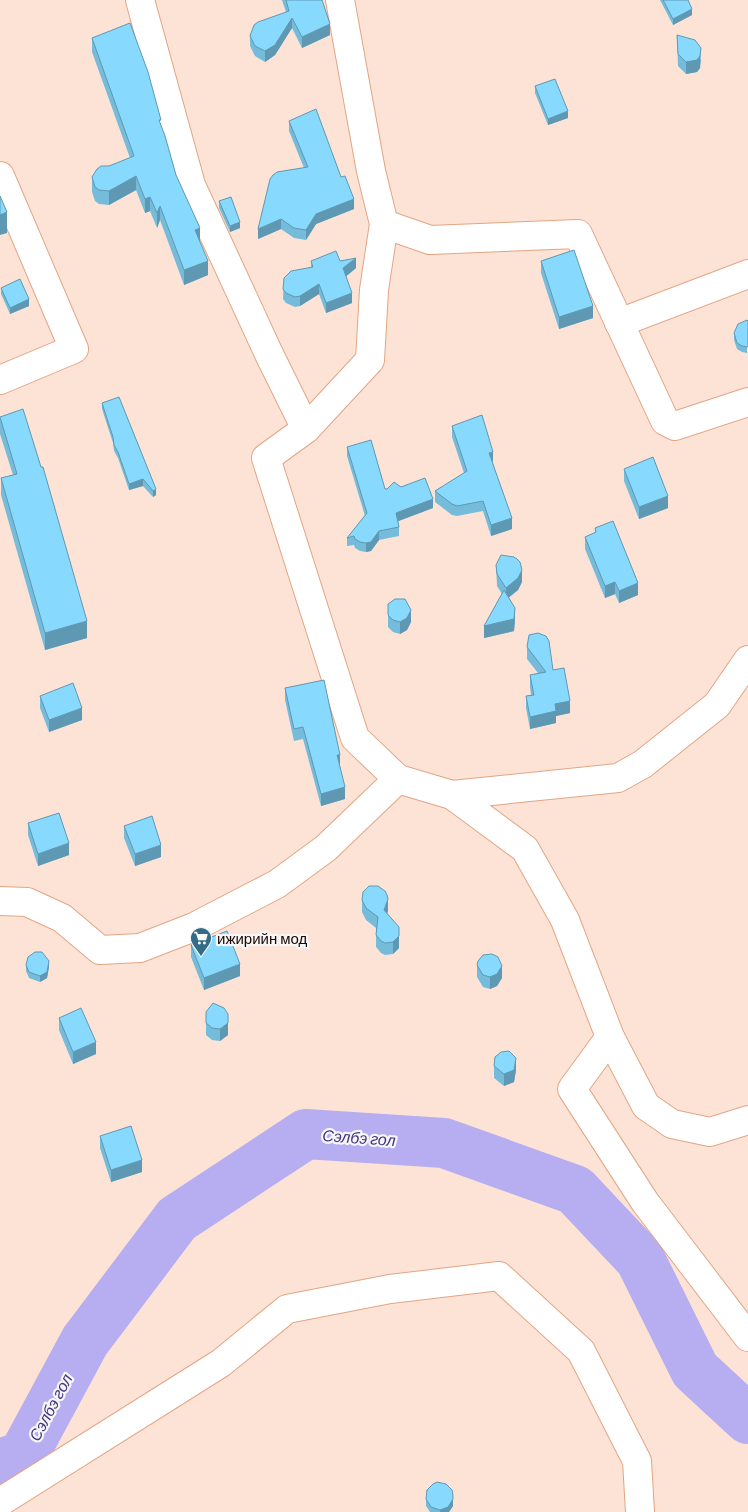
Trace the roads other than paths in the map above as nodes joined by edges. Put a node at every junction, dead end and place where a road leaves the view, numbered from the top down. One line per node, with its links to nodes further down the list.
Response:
1 (140, 0): 9 (street)
2 (340, 0): 4 (street)
3 (0, 176): 7 (street)
4 (384, 224): 6 (street); 9 (street)
5 (748, 274): 6 (street)
6 (619, 323): 8 (street)
7 (0, 380)
8 (748, 402)
9 (306, 429): 11 (street)
10 (748, 660): 12 (street)
11 (398, 779): 12 (street); 13 (street)
12 (452, 795): 14 (street)
13 (0, 901)
14 (610, 1037): 15 (street); 16 (street)
15 (748, 1120)
16 (748, 1337)
17 (0, 1502): 18 (street)
18 (640, 1512)

